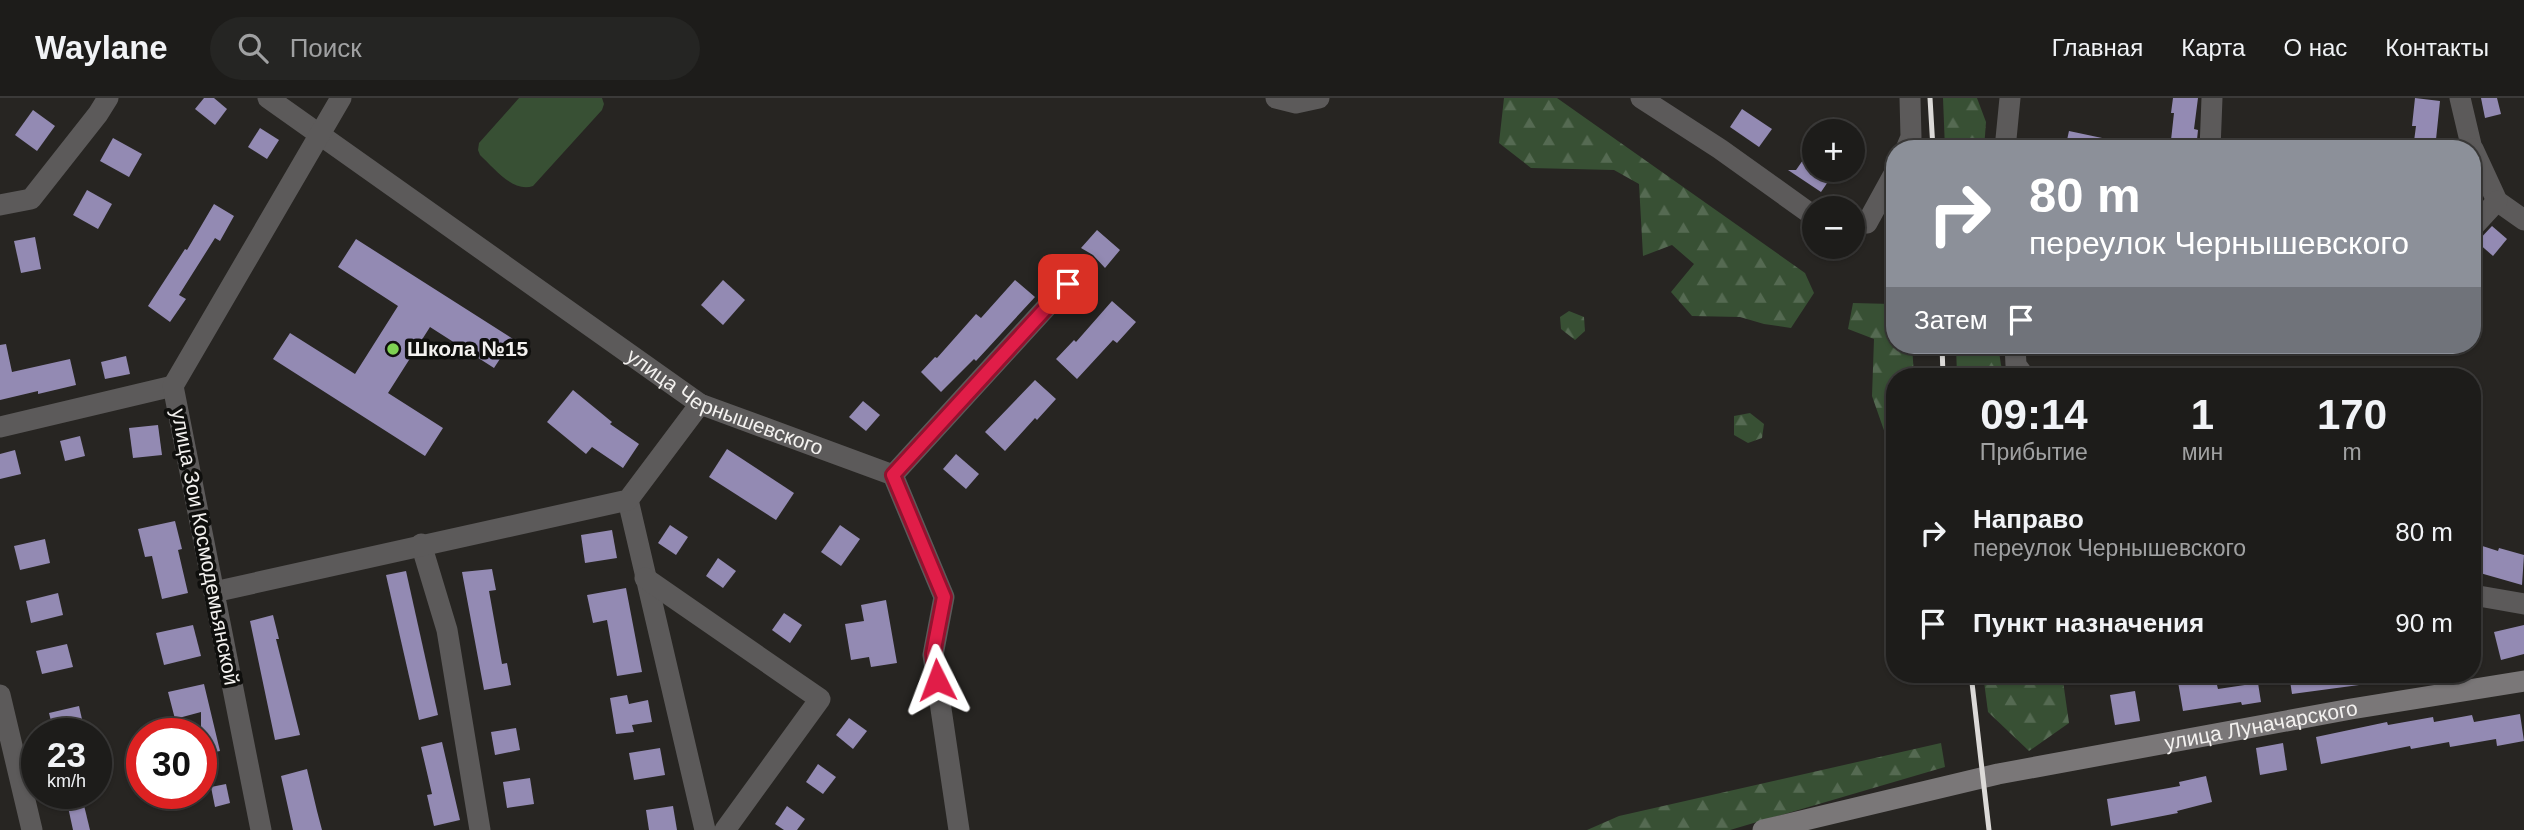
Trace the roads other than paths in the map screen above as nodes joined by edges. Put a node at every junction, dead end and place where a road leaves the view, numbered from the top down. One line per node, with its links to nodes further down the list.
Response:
1 (108, 98): 19 (street)
2 (268, 98): 11 (street, улица Чернышевского)
3 (341, 98): 11 (street, улица Зои Космодемьянской)
4 (1276, 98): 5 (street)
5 (1319, 98)
6 (1641, 98): 20 (street)
7 (1910, 98): 12 (street)
8 (2010, 98): 13 (street)
9 (2212, 98): 14 (street)
10 (2460, 98): 15 (street)
11 (319, 133): 25 (street, улица Зои Космодемьянской); 26 (street, улица Чернышевского)
12 (1910, 140)
13 (2006, 140)
14 (2210, 140)
15 (2471, 140)
16 (2481, 166): 18 (street)
17 (1886, 186): 21 (street)
18 (2497, 201): 22 (street); 23 (street)
19 (0, 205)
20 (1802, 208)
21 (1865, 217)
22 (2481, 218)
23 (2524, 220)
24 (1085, 265): 28 (street)
25 (173, 386): 27 (street); 32 (street, улица Зои Космодемьянской)
26 (700, 404): 28 (street, улица Чернышевского); 29 (street)
27 (0, 426)
28 (893, 475): 42 (street)
29 (628, 500): 30 (street); 31 (street)
30 (421, 544): 32 (street); 39 (street)
31 (645, 578): 40 (street); 41 (street)
32 (214, 592): 38 (street, улица Зои Космодемьянской)
33 (2481, 596): 34 (street)
34 (2524, 604)
35 (2524, 681): 43 (main road, улица Луначарского)
36 (0, 695): 37 (street)
37 (32, 830)
38 (261, 830)
39 (480, 830)
40 (705, 830)
41 (726, 830)
42 (959, 830)
43 (1763, 830)

